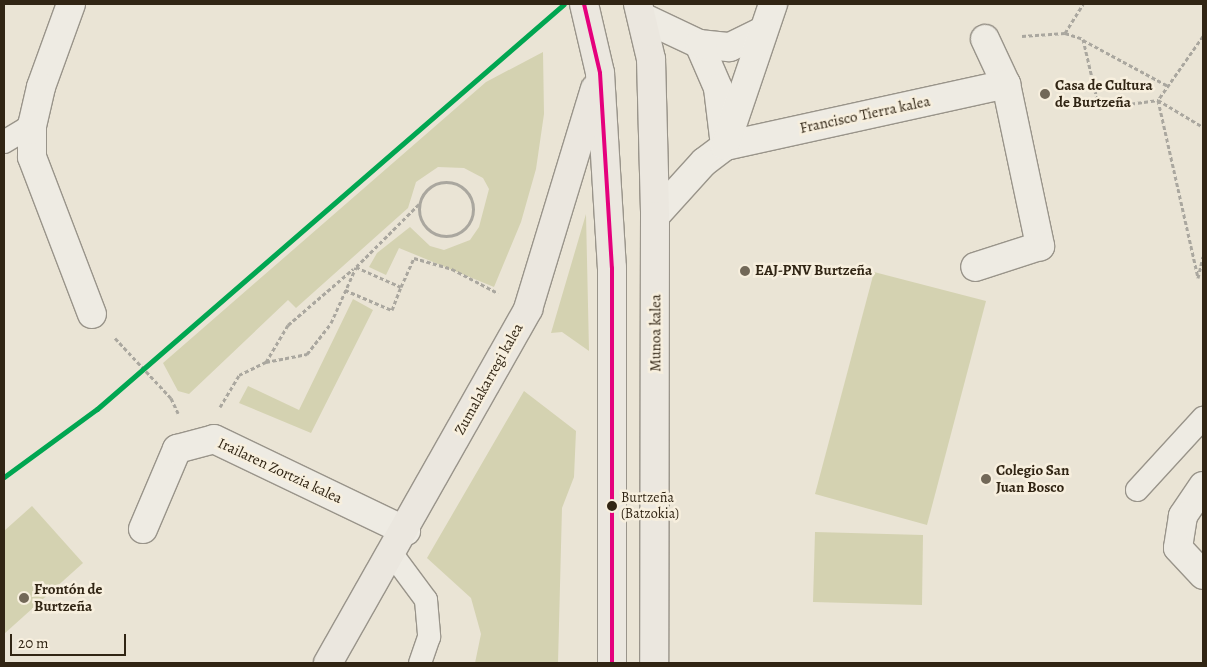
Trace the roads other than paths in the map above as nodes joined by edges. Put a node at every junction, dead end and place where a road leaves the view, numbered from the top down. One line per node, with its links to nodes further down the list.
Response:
1 (71, 4): 10 (street)
2 (584, 4): 8 (main road)
3 (773, 4): 5 (street)
4 (640, 11): 7 (street); 13 (main road, Munoa kalea)
5 (761, 32): 7 (street); 12 (street)
6 (985, 39): 9 (street)
7 (699, 44): 12 (street)
8 (600, 73): 20 (main road, Zumalakarregi kalea); 23 (main road)
9 (1006, 84): 12 (street, Francisco Tierra kalea); 14 (street)
10 (32, 125): 11 (lane); 15 (street)
11 (4, 142)
12 (725, 146): 13 (street)
13 (655, 216): 26 (main road, Munoa kalea)
14 (975, 266)
15 (92, 314)
16 (1203, 418): 18 (lane)
17 (1203, 486): 22 (street)
18 (1137, 490)
19 (142, 529): 20 (street, Irailaren Zortzia kalea)
20 (406, 531): 21 (main road, Zumalakarregi kalea)
21 (392, 554): 24 (main road, Zumalakarregi kalea); 25 (lane)
22 (1203, 575)
23 (610, 660)
24 (328, 663)
25 (420, 663)
26 (654, 663)

